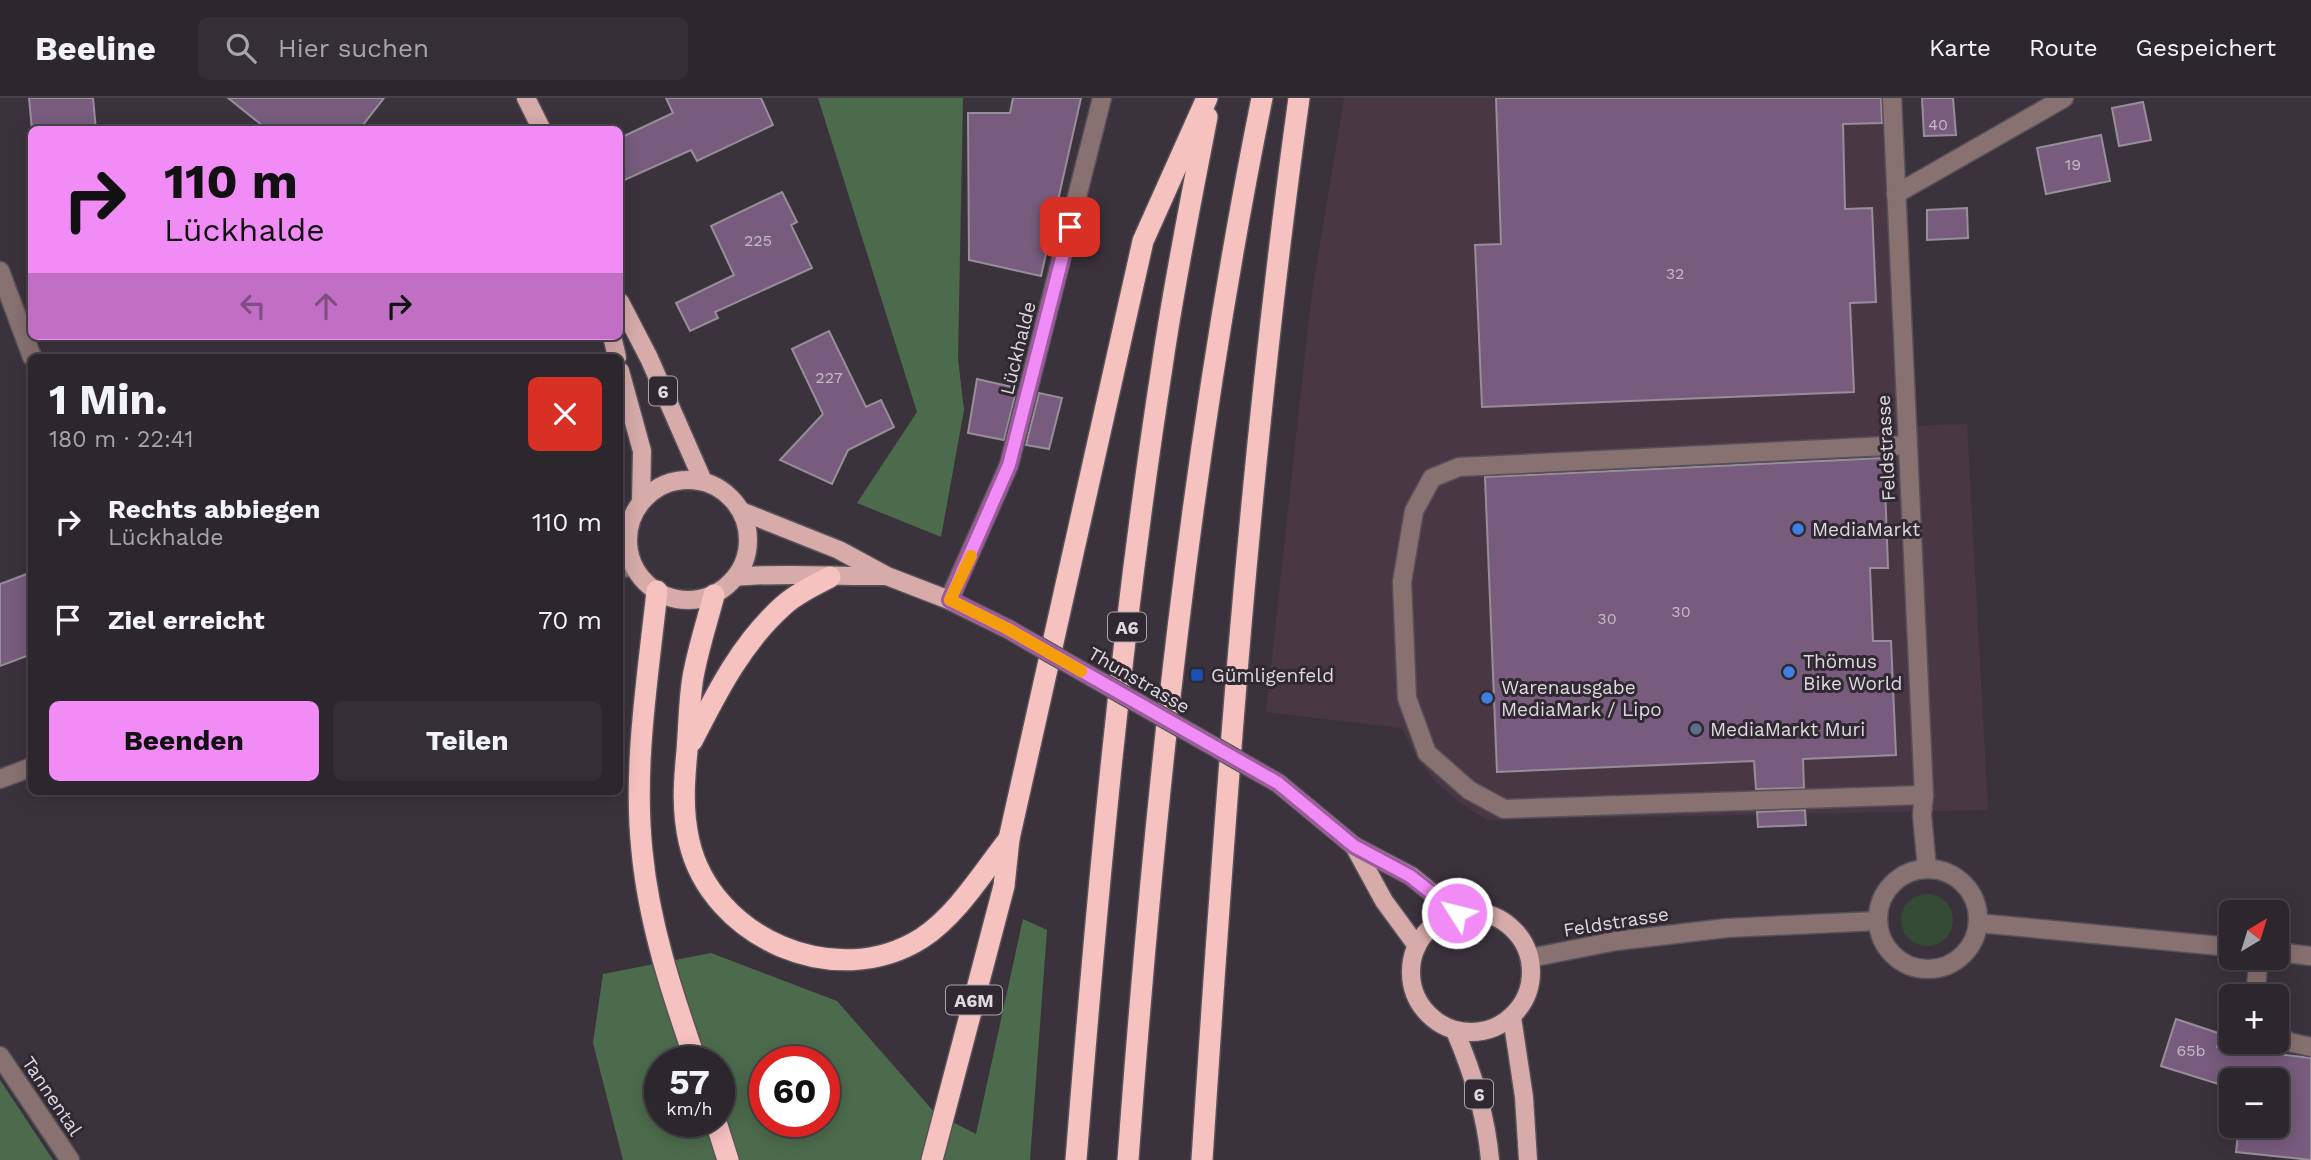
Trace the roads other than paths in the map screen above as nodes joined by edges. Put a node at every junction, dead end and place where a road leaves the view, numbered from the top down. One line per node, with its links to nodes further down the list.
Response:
1 (526, 98): 8 (main road)
2 (1102, 98): 25 (street, Lückhalde)
3 (1209, 98): 30 (highway); 51 (highway, A6)
4 (1262, 98): 52 (highway)
5 (1299, 98): 53 (highway)
6 (1892, 98): 9 (street, Feldstrasse)
7 (2064, 98): 9 (street)
8 (540, 126)
9 (1896, 194): 14 (street, Feldstrasse)
10 (0, 271): 12 (street)
11 (623, 308): 15 (main road, 6)
12 (31, 354)
13 (623, 382): 16 (main road, 6)
14 (1907, 445): 29 (street, Feldstrasse); 29 (street)
15 (703, 481): 16 (main road); 17 (main road)
16 (641, 502): 18 (main road)
17 (741, 510): 20 (main road, Thunstrasse); 22 (main road)
18 (625, 526): 19 (main road)
19 (627, 567): 23 (main road)
20 (887, 576): 21 (main road, Thunstrasse); 25 (main road, Thunstrasse)
21 (831, 577): 22 (main road, Thunstrasse); 26 (highway)
22 (736, 578): 24 (main road)
23 (657, 591): 24 (main road); 44 (highway)
24 (714, 595): 26 (highway)
25 (950, 600): 31 (main road, Thunstrasse, bridge)
26 (687, 752): 30 (highway)
27 (28, 768): 28 (street)
28 (0, 779)
29 (1924, 796): 32 (street, Feldstrasse)
30 (1010, 839): 50 (highway, A6M)
31 (1354, 846): 33 (main road, Thunstrasse); 36 (main road, Thunstrasse)
32 (1927, 868): 34 (street); 35 (street)
33 (1457, 913): 36 (main road); 40 (main road)
34 (1877, 921): 35 (street); 40 (street, Feldstrasse)
35 (1978, 923): 37 (street)
36 (1417, 946): 42 (main road)
37 (2219, 946)
38 (2289, 953): 39 (street)
39 (2311, 956)
40 (1530, 958): 41 (main road)
41 (1512, 1017): 42 (main road); 55 (main road, 6)
42 (1455, 1031): 54 (main road, 6)
43 (2289, 1042): 45 (street)
44 (691, 1046)
45 (2311, 1047)
46 (0, 1056): 48 (street, Tannental)
47 (721, 1137): 49 (highway)
48 (70, 1160)
49 (728, 1160)
50 (932, 1160)
51 (1076, 1160)
52 (1128, 1160)
53 (1202, 1160)
54 (1490, 1160)
55 (1528, 1160)

